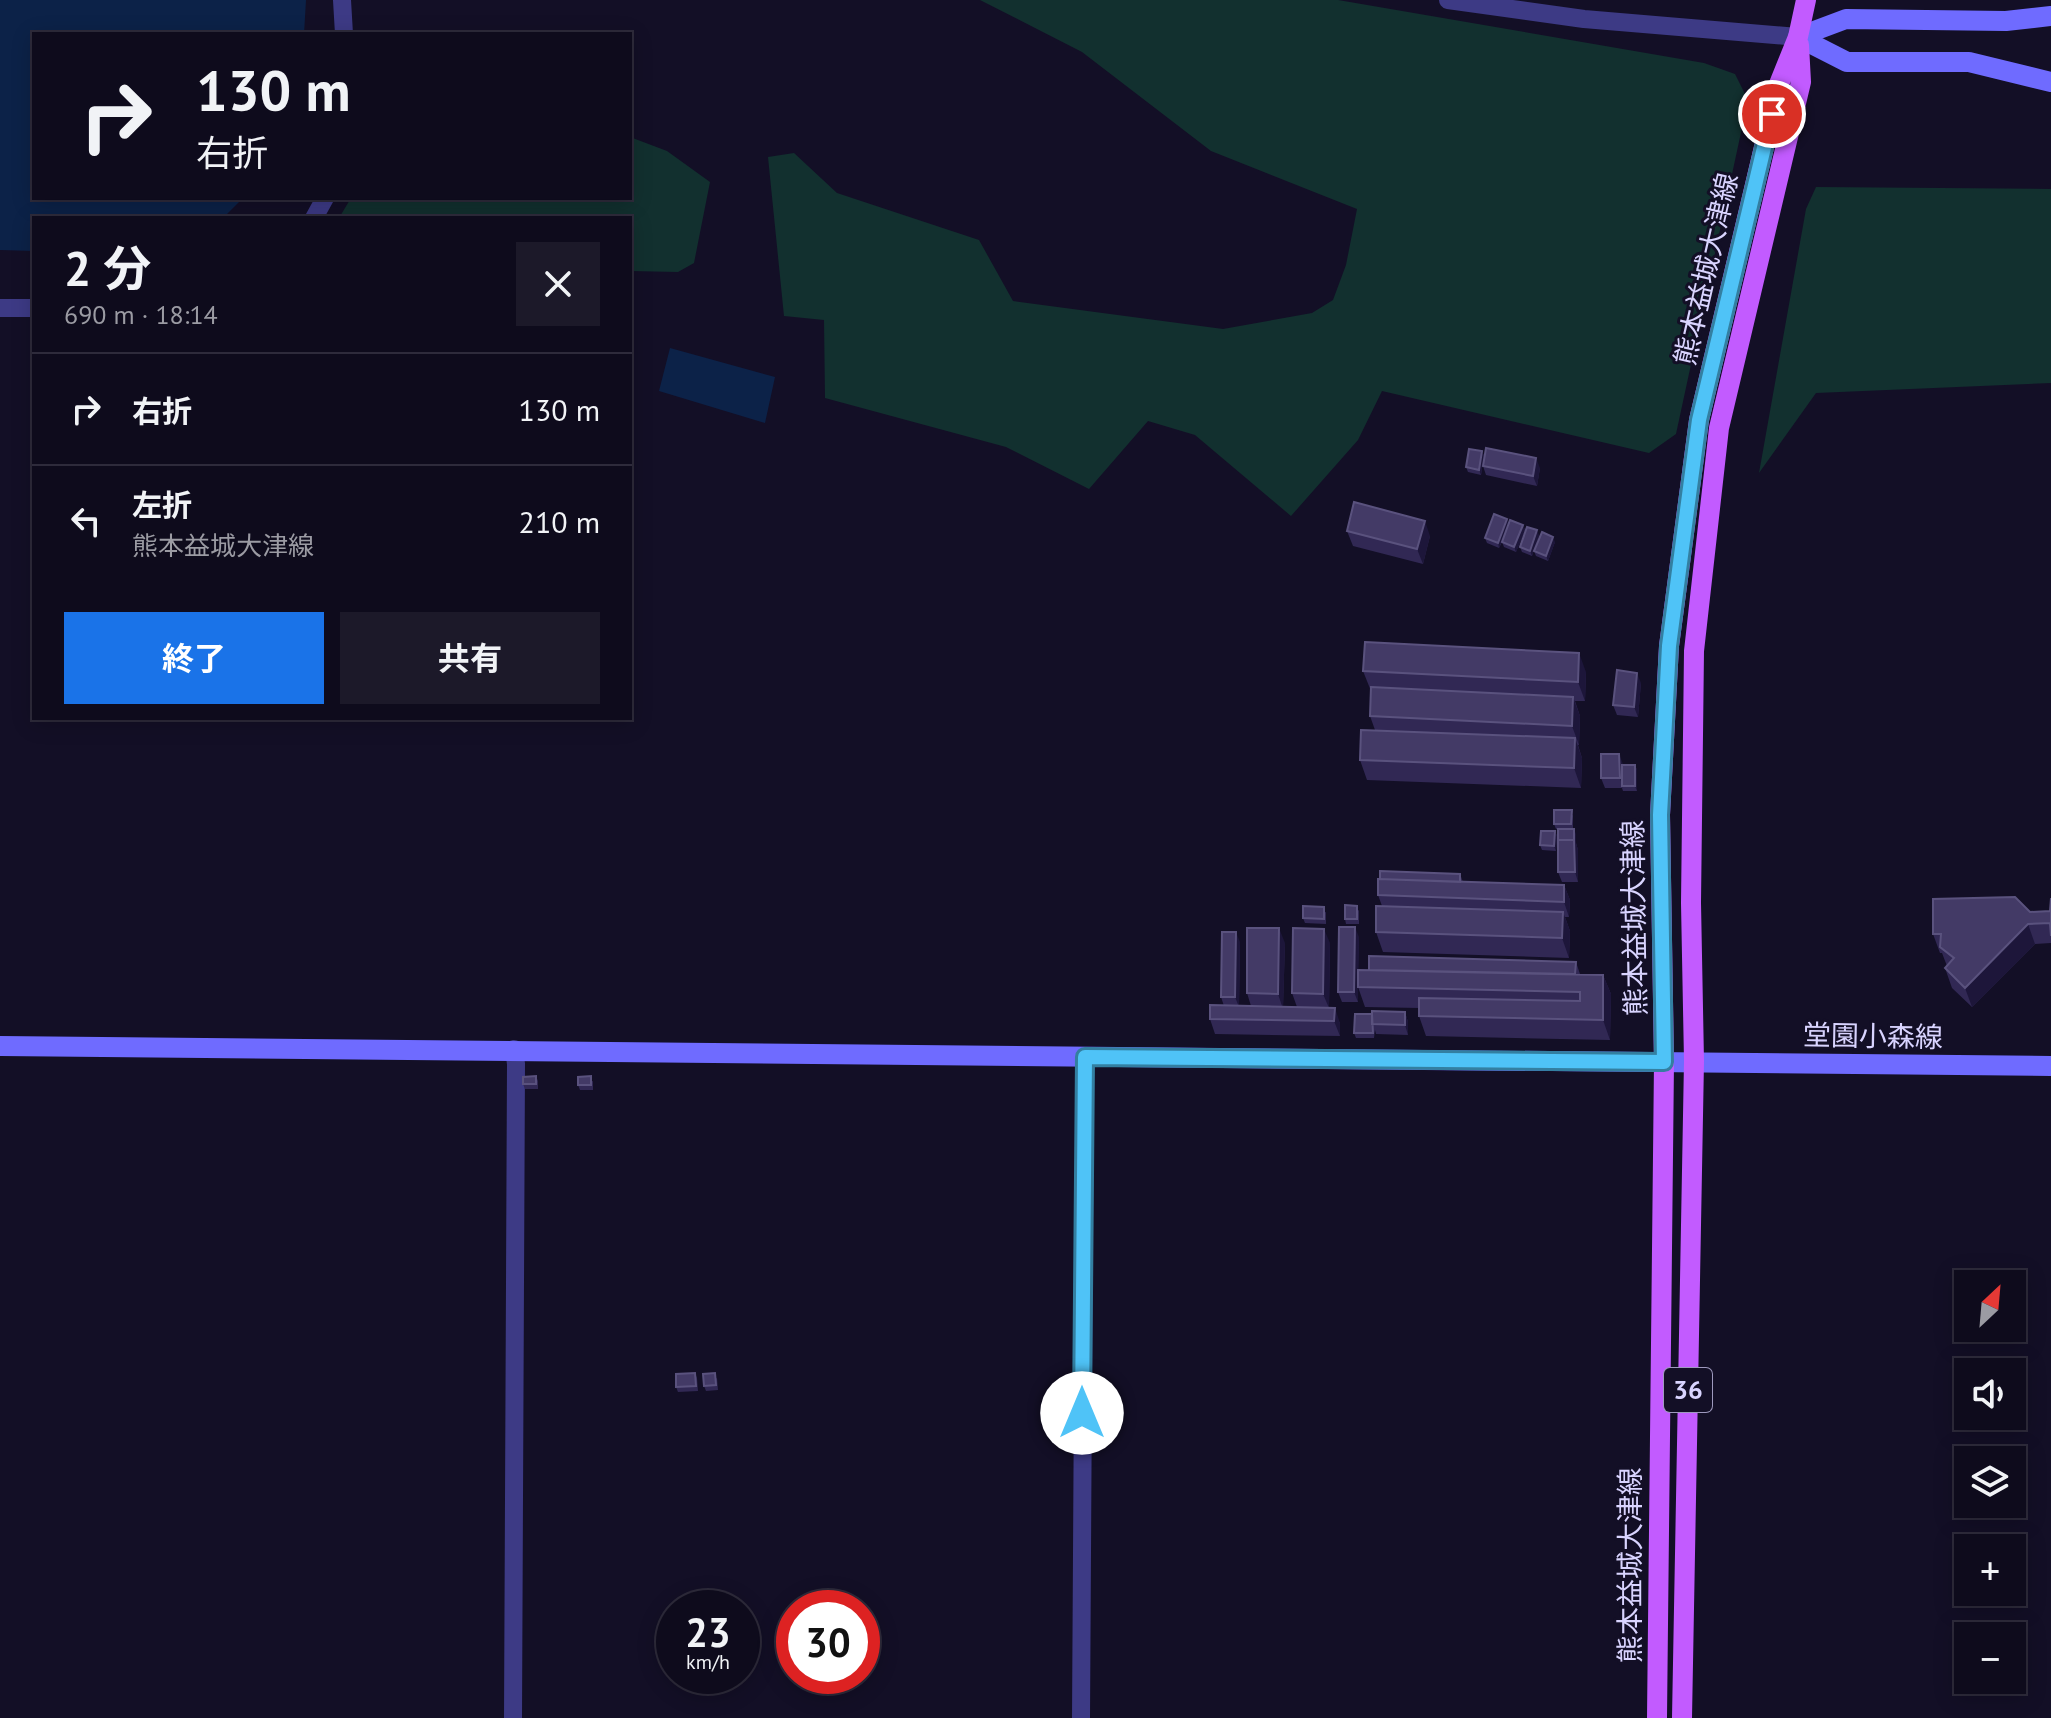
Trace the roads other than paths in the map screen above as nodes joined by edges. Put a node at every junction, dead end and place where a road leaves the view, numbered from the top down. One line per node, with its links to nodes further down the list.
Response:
1 (342, 0): 5 (street)
2 (1448, 0): 6 (street)
3 (1806, 0): 6 (main road, 熊本益城大津線 / 36)
4 (2051, 16): 6 (street)
5 (344, 32)
6 (1798, 37): 7 (street); 13 (main road, 熊本益城大津線 / 36); 14 (main road, 熊本益城大津線 / 36)
7 (2051, 82)
8 (0, 308): 9 (street)
9 (32, 308)
10 (0, 1046): 11 (street, 堂園小森線)
11 (514, 1049): 12 (street, 堂園小森線); 16 (street)
12 (1085, 1057): 14 (street, 堂園小森線); 17 (street)
13 (1694, 1061): 14 (street, 堂園小森線); 15 (street, 堂園小森線); 19 (main road, 熊本益城大津線 / 36)
14 (1664, 1062): 18 (main road, 熊本益城大津線 / 36)
15 (2051, 1066)
16 (513, 1718)
17 (1081, 1718)
18 (1657, 1718)
19 (1682, 1718)

